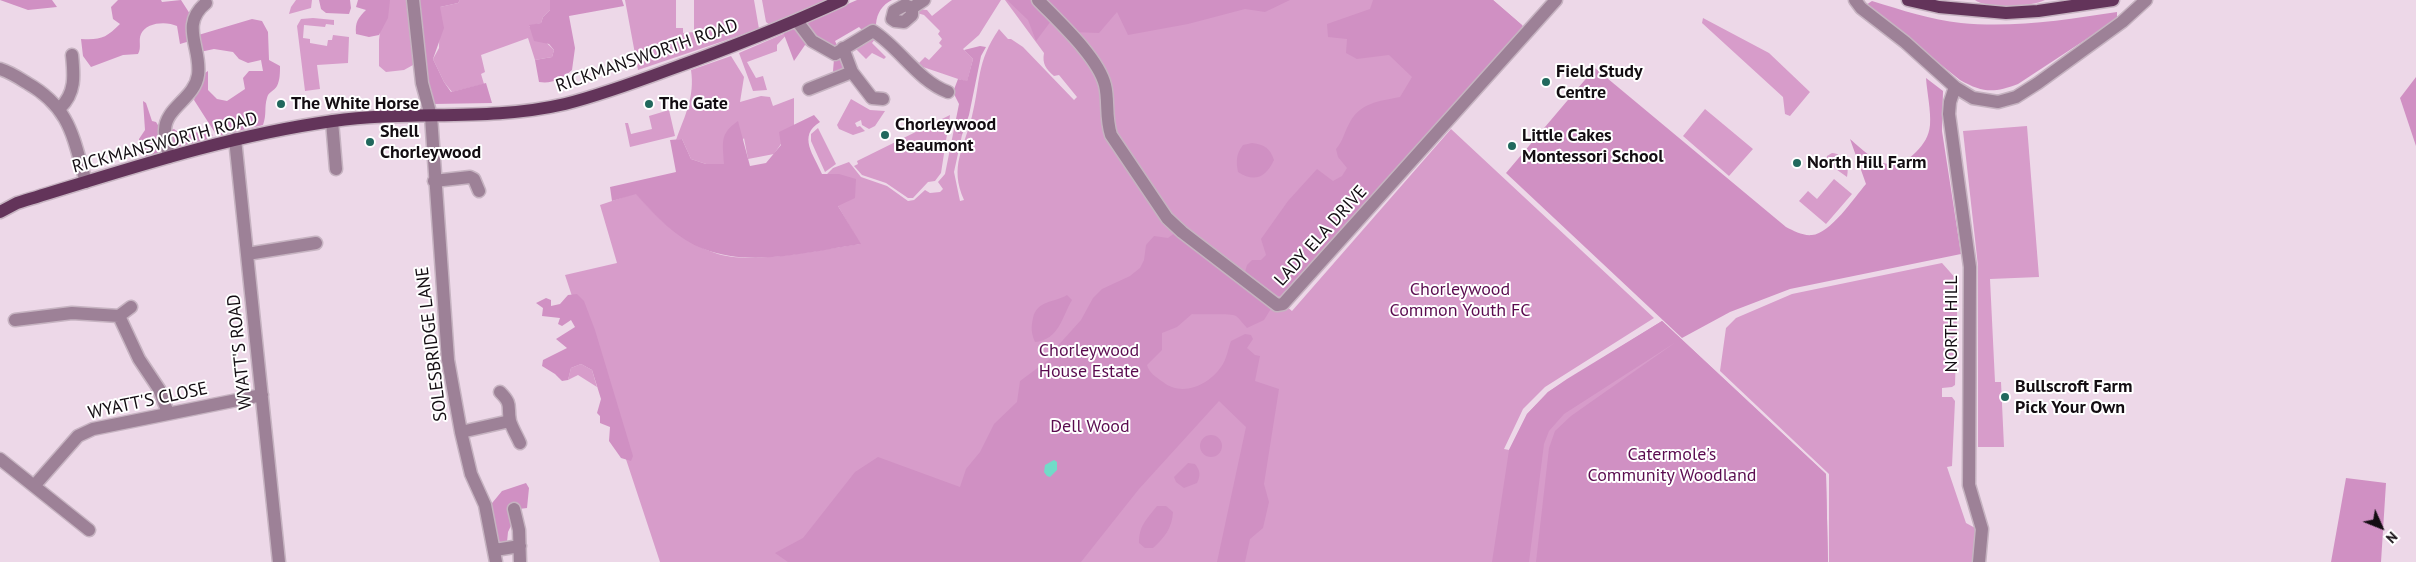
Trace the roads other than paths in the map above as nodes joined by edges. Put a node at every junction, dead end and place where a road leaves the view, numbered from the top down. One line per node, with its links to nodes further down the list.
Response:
1 (414, 0): 23 (street, SOLESBRIDGE LANE)
2 (842, 0): 12 (main road, RICKMANSWORTH ROAD)
3 (924, 0): 13 (street)
4 (1038, 0): 5 (street, LADY ELA DRIVE)
5 (1556, 0)
6 (1855, 0): 18 (street)
7 (1908, 0): 11 (main road)
8 (2114, 0): 11 (main road)
9 (2146, 0): 18 (street)
10 (206, 3): 26 (street)
11 (1967, 5)
12 (797, 21): 14 (street); 23 (main road, RICKMANSWORTH ROAD)
13 (874, 31): 14 (street); 20 (street)
14 (843, 48): 17 (street)
15 (75, 57): 22 (street)
16 (0, 69): 22 (street)
17 (852, 72): 19 (street); 21 (street)
18 (1956, 87): 53 (street, NORTH HILL)
19 (809, 89)
20 (948, 92)
21 (883, 99)
22 (60, 108): 29 (street)
23 (431, 116): 24 (main road, RICKMANSWORTH ROAD); 28 (street, SOLESBRIDGE LANE)
24 (332, 121): 25 (main road, RICKMANSWORTH ROAD); 27 (street)
25 (235, 139): 26 (main road, RICKMANSWORTH ROAD); 35 (street, WYATT'S ROAD)
26 (170, 157): 29 (main road, RICKMANSWORTH ROAD)
27 (336, 169)
28 (434, 181): 30 (street); 43 (street, SOLESBRIDGE LANE)
29 (86, 182): 32 (main road, RICKMANSWORTH ROAD)
30 (479, 192)
31 (0, 201): 32 (main road, RICKMANSWORTH ROAD)
32 (17, 202): 33 (main road, RICKMANSWORTH ROAD)
33 (0, 212)
34 (316, 243): 35 (street)
35 (247, 254): 40 (street, WYATT'S ROAD)
36 (131, 307): 37 (street)
37 (119, 316): 38 (street); 41 (street)
38 (16, 320)
39 (500, 392): 42 (street)
40 (262, 396): 41 (street, WYATT'S CLOSE); 51 (street, WYATT'S ROAD)
41 (168, 413): 46 (street, WYATT'S CLOSE)
42 (510, 421): 43 (street); 44 (street)
43 (461, 432): 50 (street, SOLESBRIDGE LANE)
44 (520, 443)
45 (0, 458): 46 (street)
46 (34, 486): 48 (street)
47 (518, 515): 49 (street)
48 (89, 530)
49 (520, 546): 50 (street); 52 (street)
50 (496, 556)
51 (279, 562)
52 (520, 562)
53 (1979, 562)

